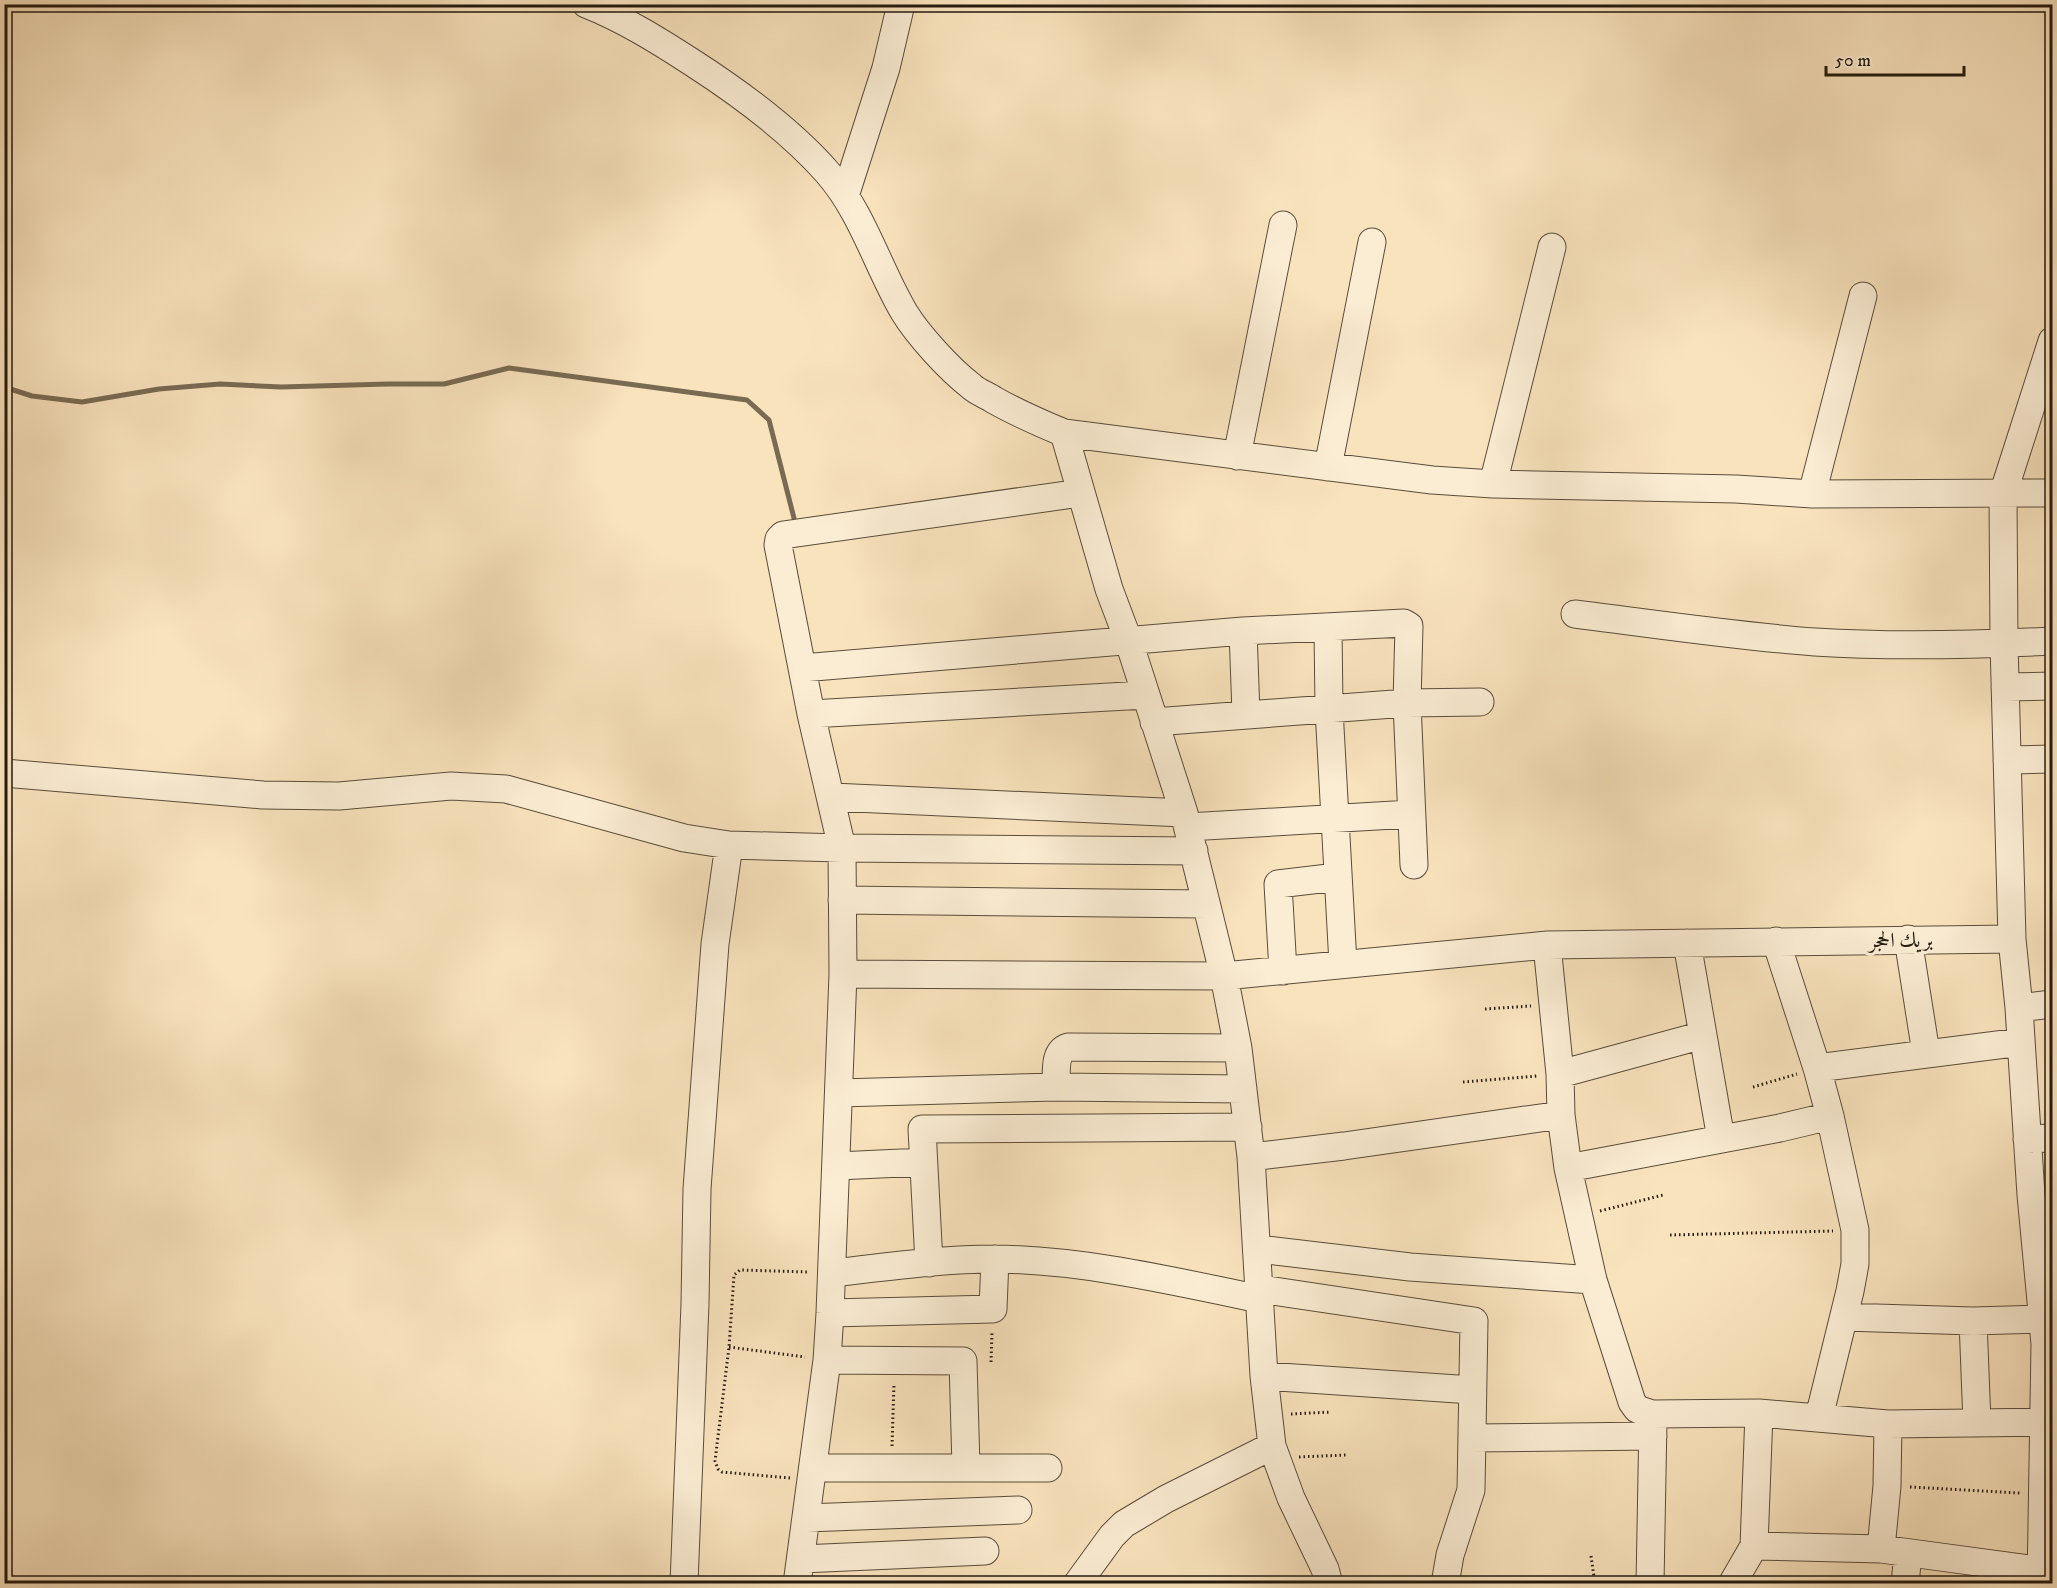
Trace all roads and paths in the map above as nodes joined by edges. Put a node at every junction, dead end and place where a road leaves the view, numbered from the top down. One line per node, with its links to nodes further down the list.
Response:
1 (586, 4): 3 (street)
2 (902, 4): 3 (street)
3 (845, 196): 9 (street)
4 (1283, 225): 10 (street)
5 (1372, 242): 11 (street)
6 (1552, 247): 12 (street)
7 (1863, 296): 15 (street)
8 (2052, 341): 16 (street)
9 (1064, 433): 10 (street); 13 (street)
10 (1237, 456): 11 (street)
11 (1328, 467): 12 (street)
12 (1493, 484): 15 (street)
13 (1080, 493): 21 (street); 23 (street)
14 (2052, 493): 16 (street)
15 (1812, 494): 16 (street)
16 (2003, 494): 22 (street)
17 (1575, 614): 22 (street)
18 (1328, 628): 19 (street); 27 (street); 29 (street)
19 (1243, 631): 21 (street); 31 (street)
20 (2052, 641): 22 (street)
21 (1129, 642): 23 (street); 26 (street)
22 (2004, 643): 25 (street)
23 (802, 668): 30 (street)
24 (2052, 686): 25 (street)
25 (2005, 687): 34 (street)
26 (1145, 695): 30 (street); 32 (street)
27 (1407, 702): 28 (street); 29 (street); 37 (street)
28 (1480, 702)
29 (1329, 709): 31 (street); 38 (street)
30 (811, 714): 36 (street)
31 (1246, 714): 32 (street)
32 (1154, 722): 39 (street)
33 (2052, 759): 34 (street)
34 (2007, 760): 47 (street)
35 (4, 773): 40 (street)
36 (832, 797): 39 (street); 41 (street)
37 (1411, 814): 38 (street); 42 (street)
38 (1335, 820): 39 (street); 43 (street)
39 (1189, 831): 41 (street); 45 (street)
40 (729, 845): 41 (street); 127 (street)
41 (842, 848): 44 (street)
42 (1414, 865)
43 (1337, 877): 51 (street); 52 (street)
44 (842, 900): 45 (street); 53 (street)
45 (1206, 904): 54 (street)
46 (1908, 939): 47 (street, بريك الحجر); 48 (street, بريك الحجر); 62 (street)
47 (2012, 939): 57 (street)
48 (1776, 941): 49 (street, بريك الحجر); 63 (street)
49 (1687, 943): 50 (street, بريك الحجر); 59 (street)
50 (1547, 945): 51 (street, بريك الحجر); 56 (street)
51 (1342, 964): 52 (street, بريك الحجر)
52 (1282, 971): 54 (street, بريك الحجر)
53 (843, 974): 54 (street, بريك الحجر); 69 (street)
54 (1224, 976): 61 (street)
55 (2052, 1004): 57 (street)
56 (1553, 1005): 58 (path); 64 (street)
57 (2019, 1008): 60 (street)
58 (1485, 1009)
59 (1702, 1035): 64 (street); 73 (street)
60 (2021, 1042): 62 (street); 74 (street)
61 (1238, 1048): 66 (street); 68 (street)
62 (1926, 1053): 63 (street)
63 (1817, 1068): 67 (path); 71 (street)
64 (1560, 1074): 65 (path); 70 (street)
65 (1462, 1083)
66 (1056, 1087): 68 (street); 69 (street)
67 (1753, 1087)
68 (1243, 1089): 72 (street)
69 (839, 1093): 77 (street)
70 (1561, 1115): 75 (street); 78 (street)
71 (1830, 1116): 73 (street); 82 (street)
72 (1248, 1127): 75 (street); 76 (street)
73 (1721, 1138): 78 (street)
74 (2040, 1139): 79 (street)
75 (1251, 1157): 84 (street)
76 (923, 1162): 77 (street); 86 (street)
77 (837, 1166): 87 (street)
78 (1568, 1168): 81 (street)
79 (2042, 1194): 94 (street)
80 (1663, 1195): 81 (path)
81 (1578, 1217): 88 (street)
82 (1855, 1230): 83 (path); 92 (street)
83 (1670, 1235)
84 (1258, 1249): 88 (street); 89 (street)
85 (995, 1259): 86 (street); 89 (street); 90 (street)
86 (929, 1263): 87 (street)
87 (832, 1273): 91 (street); 95 (path)
88 (1593, 1280): 108 (street)
89 (1260, 1294): 99 (street); 100 (street)
90 (993, 1309): 91 (street); 98 (path)
91 (830, 1313): 96 (street)
92 (1844, 1317): 93 (street); 104 (street)
93 (1973, 1321): 94 (street); 106 (street)
94 (2047, 1321): 105 (street)
95 (729, 1347): 96 (path); 115 (path)
96 (827, 1360): 97 (street); 115 (street)
97 (895, 1361): 112 (street); 113 (path)
98 (992, 1362)
99 (1264, 1376): 100 (street); 103 (street)
100 (1472, 1390): 109 (street)
101 (1331, 1412): 103 (path)
102 (1759, 1413): 104 (street); 108 (street); 120 (street)
103 (1267, 1414): 110 (street)
104 (1819, 1417): 107 (street)
105 (2048, 1422): 106 (street); 117 (street)
106 (1977, 1423): 107 (street)
107 (1888, 1424): 116 (street)
108 (1653, 1425): 109 (street); 132 (street)
109 (1472, 1438): 130 (street)
110 (1274, 1452): 111 (path); 128 (street); 129 (street)
111 (1346, 1455)
112 (966, 1467): 113 (street); 114 (street)
113 (892, 1468): 115 (street)
114 (1048, 1468)
115 (812, 1474): 119 (street)
116 (1887, 1486): 117 (path); 121 (street)
117 (2048, 1495): 126 (street)
118 (1018, 1510): 119 (street)
119 (806, 1518): 125 (street)
120 (1754, 1546): 121 (street); 133 (street)
121 (1881, 1549): 123 (street)
122 (985, 1551): 125 (street)
123 (1908, 1553): 126 (street); 134 (street)
124 (1591, 1557): 131 (path)
125 (799, 1571)
126 (2045, 1576)
127 (684, 1584)
128 (1077, 1584)
129 (1329, 1584)
130 (1445, 1584)
131 (1594, 1584)
132 (1650, 1584)
133 (1732, 1584)
134 (1905, 1584)

